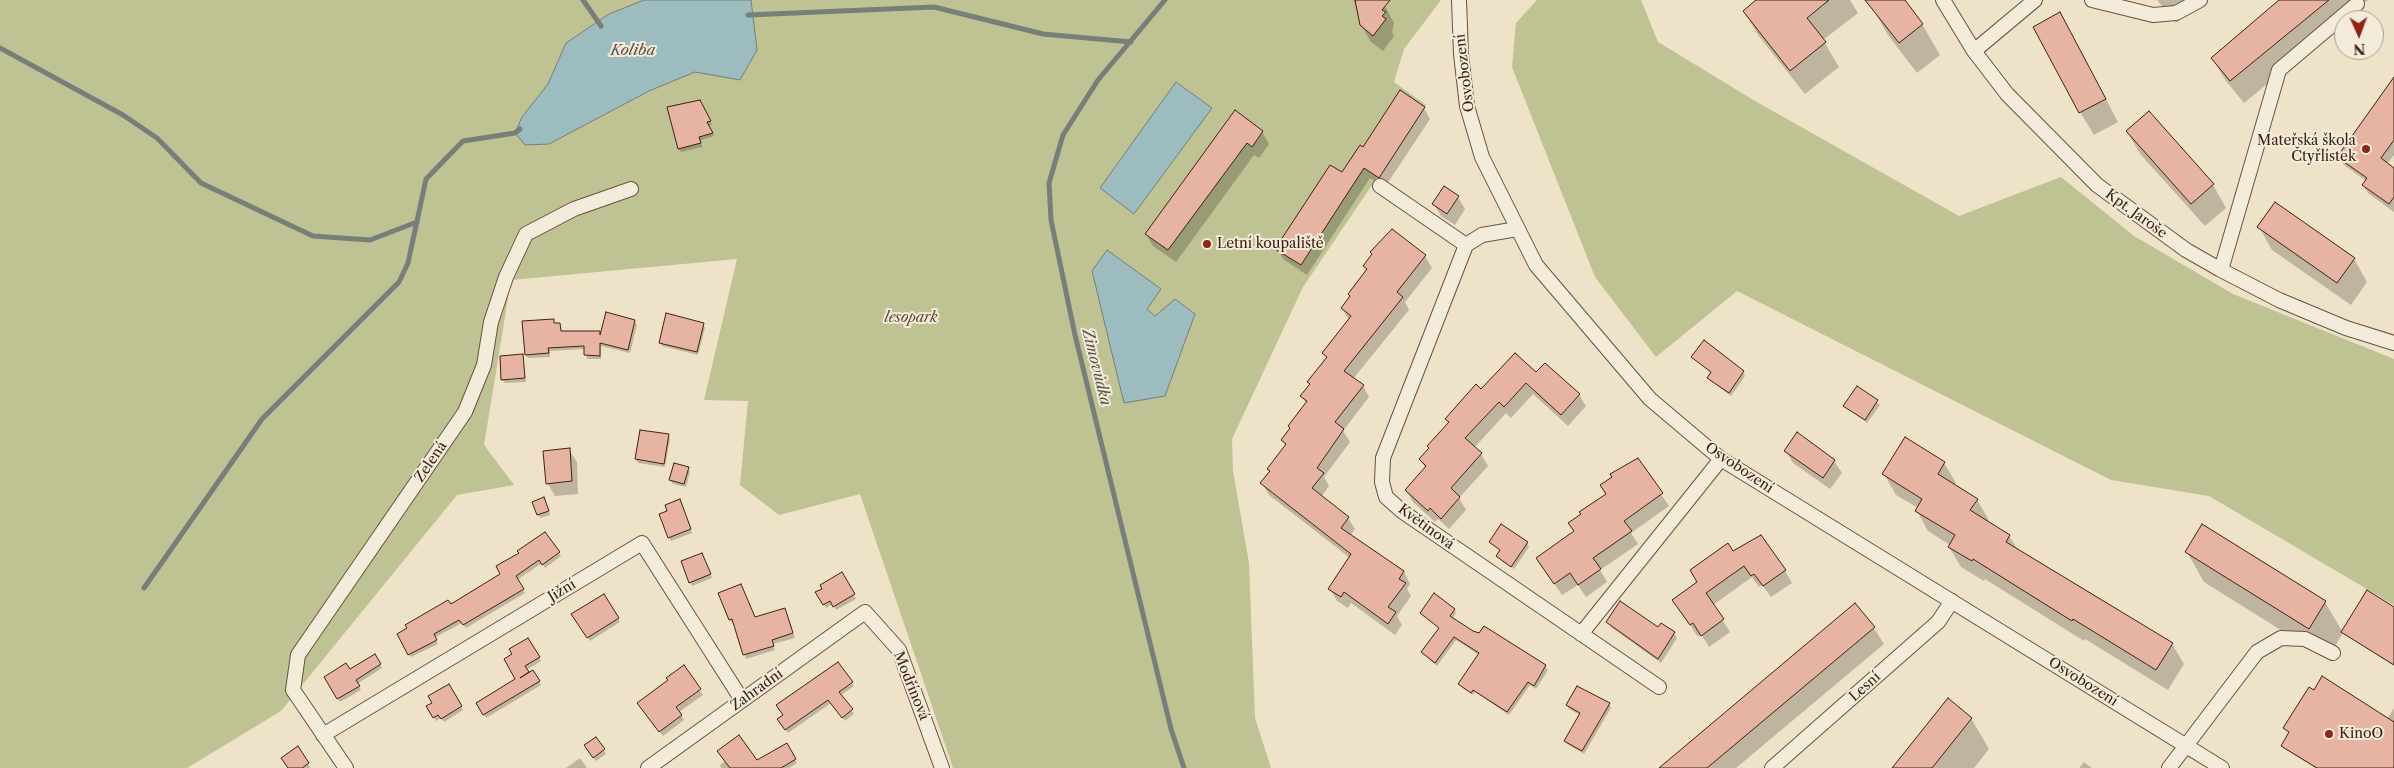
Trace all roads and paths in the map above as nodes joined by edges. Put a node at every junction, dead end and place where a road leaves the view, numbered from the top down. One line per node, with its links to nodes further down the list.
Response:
1 (1459, 0): 10 (street, Osvobození)
2 (1943, 0): 7 (street, Kpt. Jaroše)
3 (2035, 0): 7 (street)
4 (2092, 0): 5 (street)
5 (2200, 0)
6 (2357, 4): 12 (street)
7 (1974, 51): 12 (street, Kpt. Jaroše)
8 (1380, 186): 11 (street)
9 (631, 189): 21 (street, Zelená)
10 (1517, 229): 11 (street); 14 (street, Osvobození)
11 (1466, 245): 17 (street, Květinová)
12 (2221, 270): 13 (street, Kpt. Jaroše)
13 (2394, 344)
14 (1720, 459): 15 (street, Osvobození); 17 (street)
15 (1952, 601): 22 (street, Osvobození); 26 (street, Lesní)
16 (865, 612): 20 (street, Zahradní); 25 (street, Modřínová)
17 (1581, 634): 19 (street, Květinová)
18 (2333, 653): 22 (street)
19 (1659, 687)
20 (742, 700): 21 (street, Jižní); 24 (street, Zahradní)
21 (323, 735): 23 (street, Zelená)
22 (2186, 746): 27 (street); 28 (street, Osvobození)
23 (346, 768)
24 (648, 768)
25 (942, 768)
26 (1772, 768)
27 (2169, 768)
28 (2222, 768)

